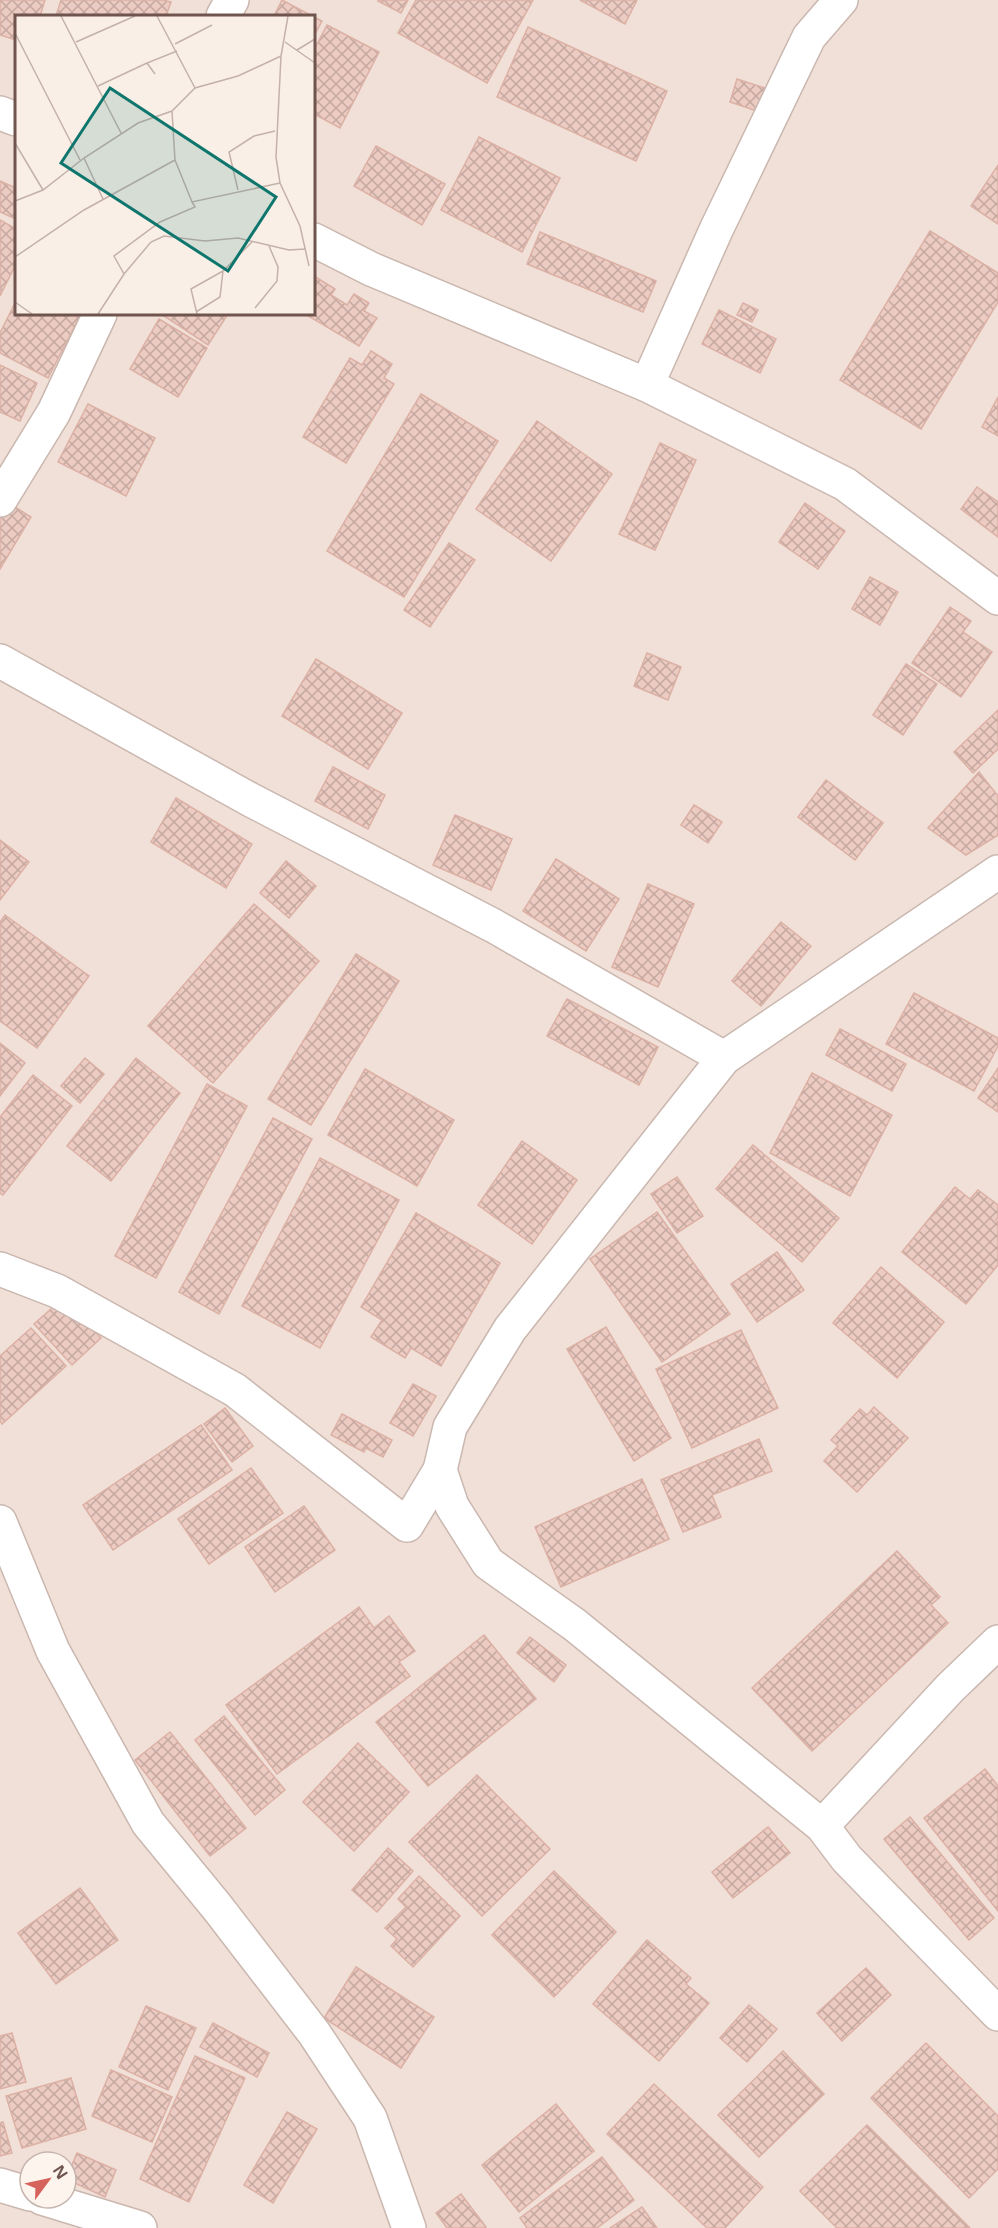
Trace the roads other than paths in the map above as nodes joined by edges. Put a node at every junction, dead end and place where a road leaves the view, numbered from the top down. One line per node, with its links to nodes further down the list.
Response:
1 (232, 0): 3 (street)
2 (841, 0): 8 (street)
3 (224, 15)
4 (0, 113): 5 (street)
5 (15, 119)
6 (315, 241): 8 (street)
7 (100, 315): 9 (street)
8 (647, 385): 10 (street)
9 (0, 500)
10 (998, 598)
11 (0, 661): 13 (street)
12 (998, 872): 13 (street)
13 (724, 1058): 15 (street)
14 (0, 1269): 15 (street)
15 (440, 1470): 18 (street)
16 (0, 1522): 24 (street)
17 (998, 1642): 18 (street)
18 (822, 1826): 19 (street)
19 (998, 2014)
20 (0, 2185): 21 (street)
21 (18, 2190)
22 (78, 2209): 23 (street)
23 (140, 2228)
24 (409, 2228)

